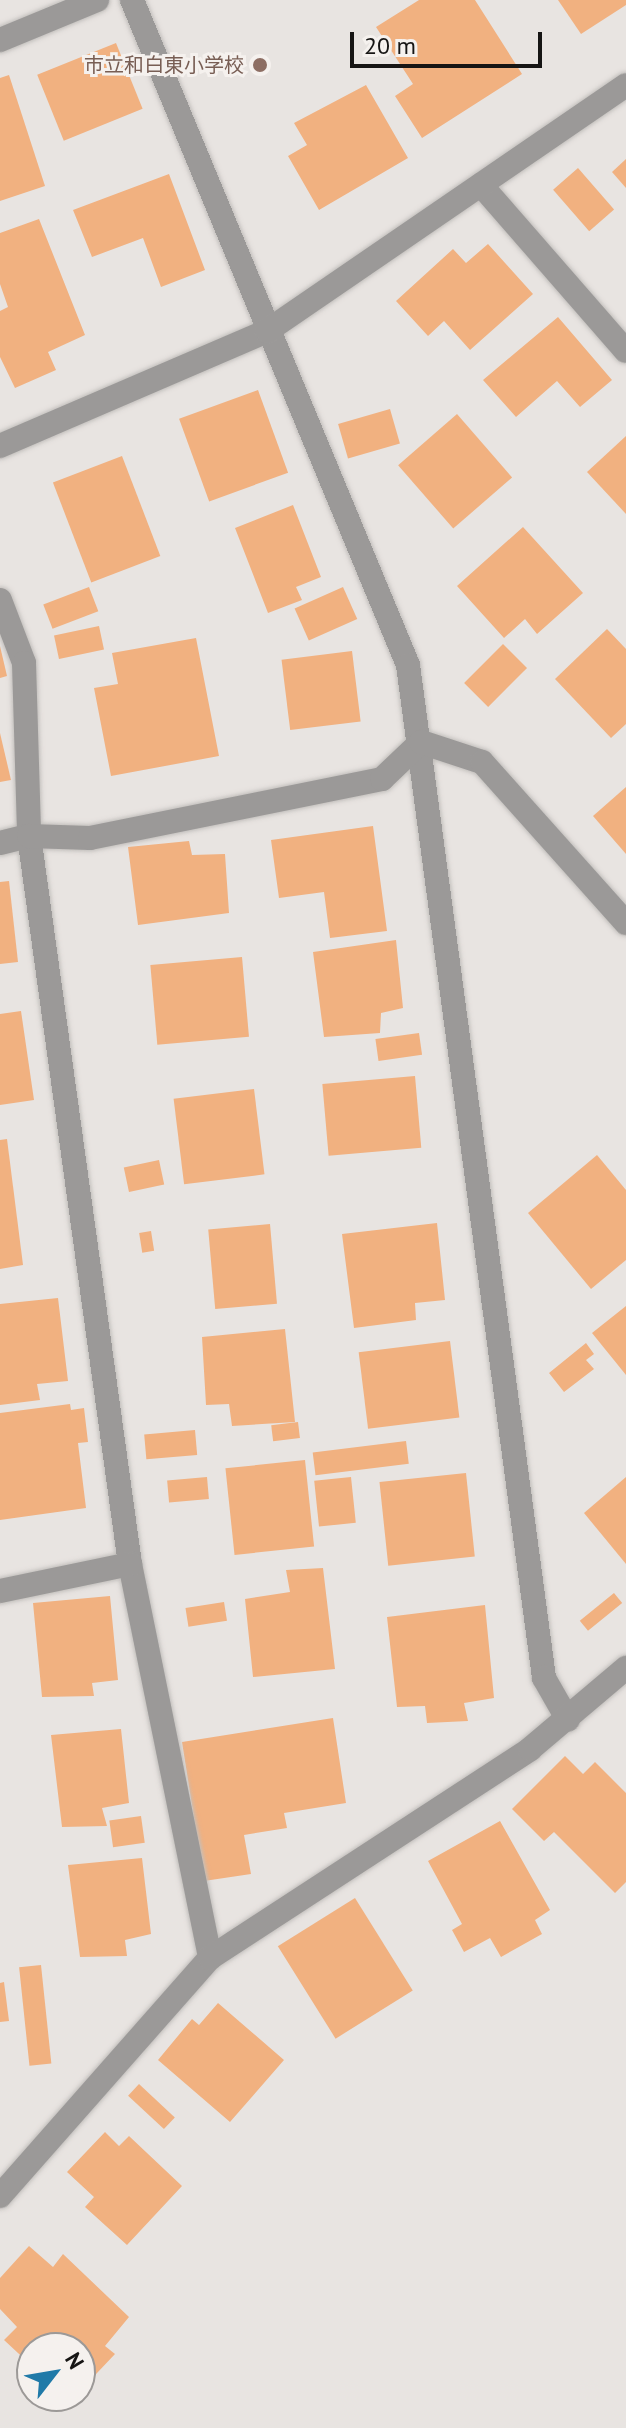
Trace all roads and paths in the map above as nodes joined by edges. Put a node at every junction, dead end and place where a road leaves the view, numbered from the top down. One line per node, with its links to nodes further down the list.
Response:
1 (97, 0): 3 (street)
2 (132, 0): 6 (street)
3 (0, 40)
4 (626, 85): 5 (street)
5 (481, 185): 6 (street); 7 (street)
6 (267, 331): 8 (street); 10 (street)
7 (626, 351)
8 (0, 446)
9 (0, 600): 11 (street)
10 (421, 742): 11 (street); 13 (street); 17 (street)
11 (29, 836): 12 (street); 14 (street)
12 (0, 843)
13 (626, 923)
14 (130, 1564): 15 (street); 18 (street)
15 (0, 1591)
16 (626, 1668): 17 (street)
17 (568, 1720): 18 (street)
18 (210, 1958): 19 (street)
19 (0, 2196)

